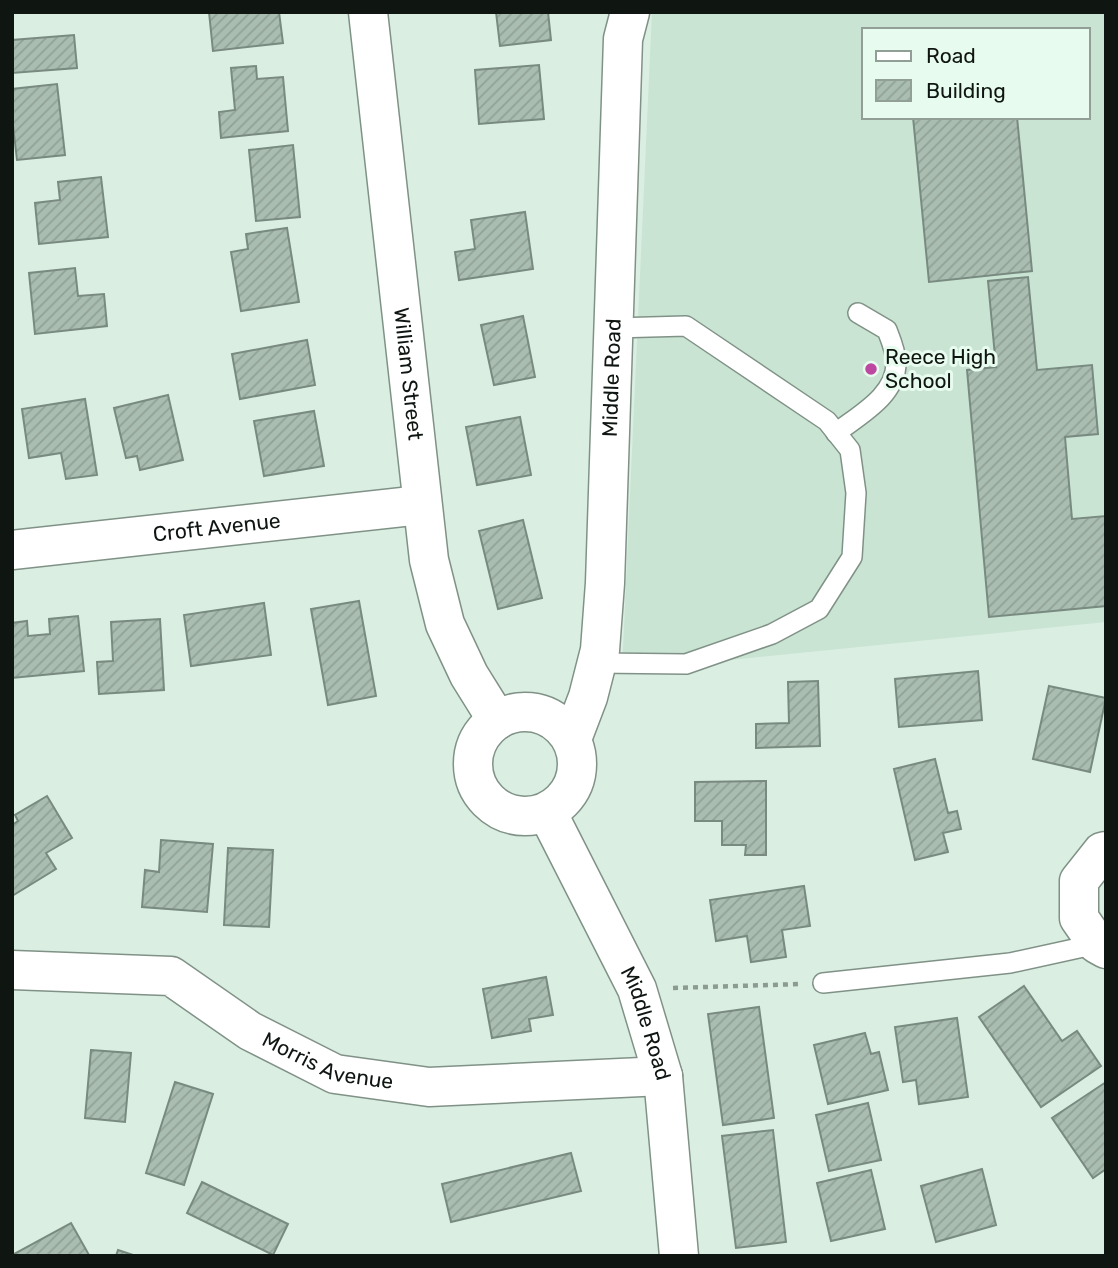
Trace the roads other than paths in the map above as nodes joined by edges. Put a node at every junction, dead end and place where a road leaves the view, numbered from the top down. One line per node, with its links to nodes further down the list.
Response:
1 (368, 12): 6 (street, William Street)
2 (630, 12): 4 (street, Middle Road)
3 (858, 313): 5 (lane)
4 (614, 328): 5 (lane); 8 (street, Middle Road)
5 (836, 433): 8 (lane)
6 (421, 505): 7 (street, Croft Avenue); 9 (street, William Street)
7 (12, 550)
8 (597, 663): 10 (street, Middle Road)
9 (497, 720): 10 (street); 11 (street)
10 (572, 739): 11 (street)
11 (547, 812): 16 (street, Middle Road)
12 (1106, 851): 13 (street)
13 (1101, 946): 15 (lane)
14 (12, 970): 16 (street, Morris Avenue)
15 (823, 983)
16 (663, 1076): 17 (street, Middle Road)
17 (679, 1256)

